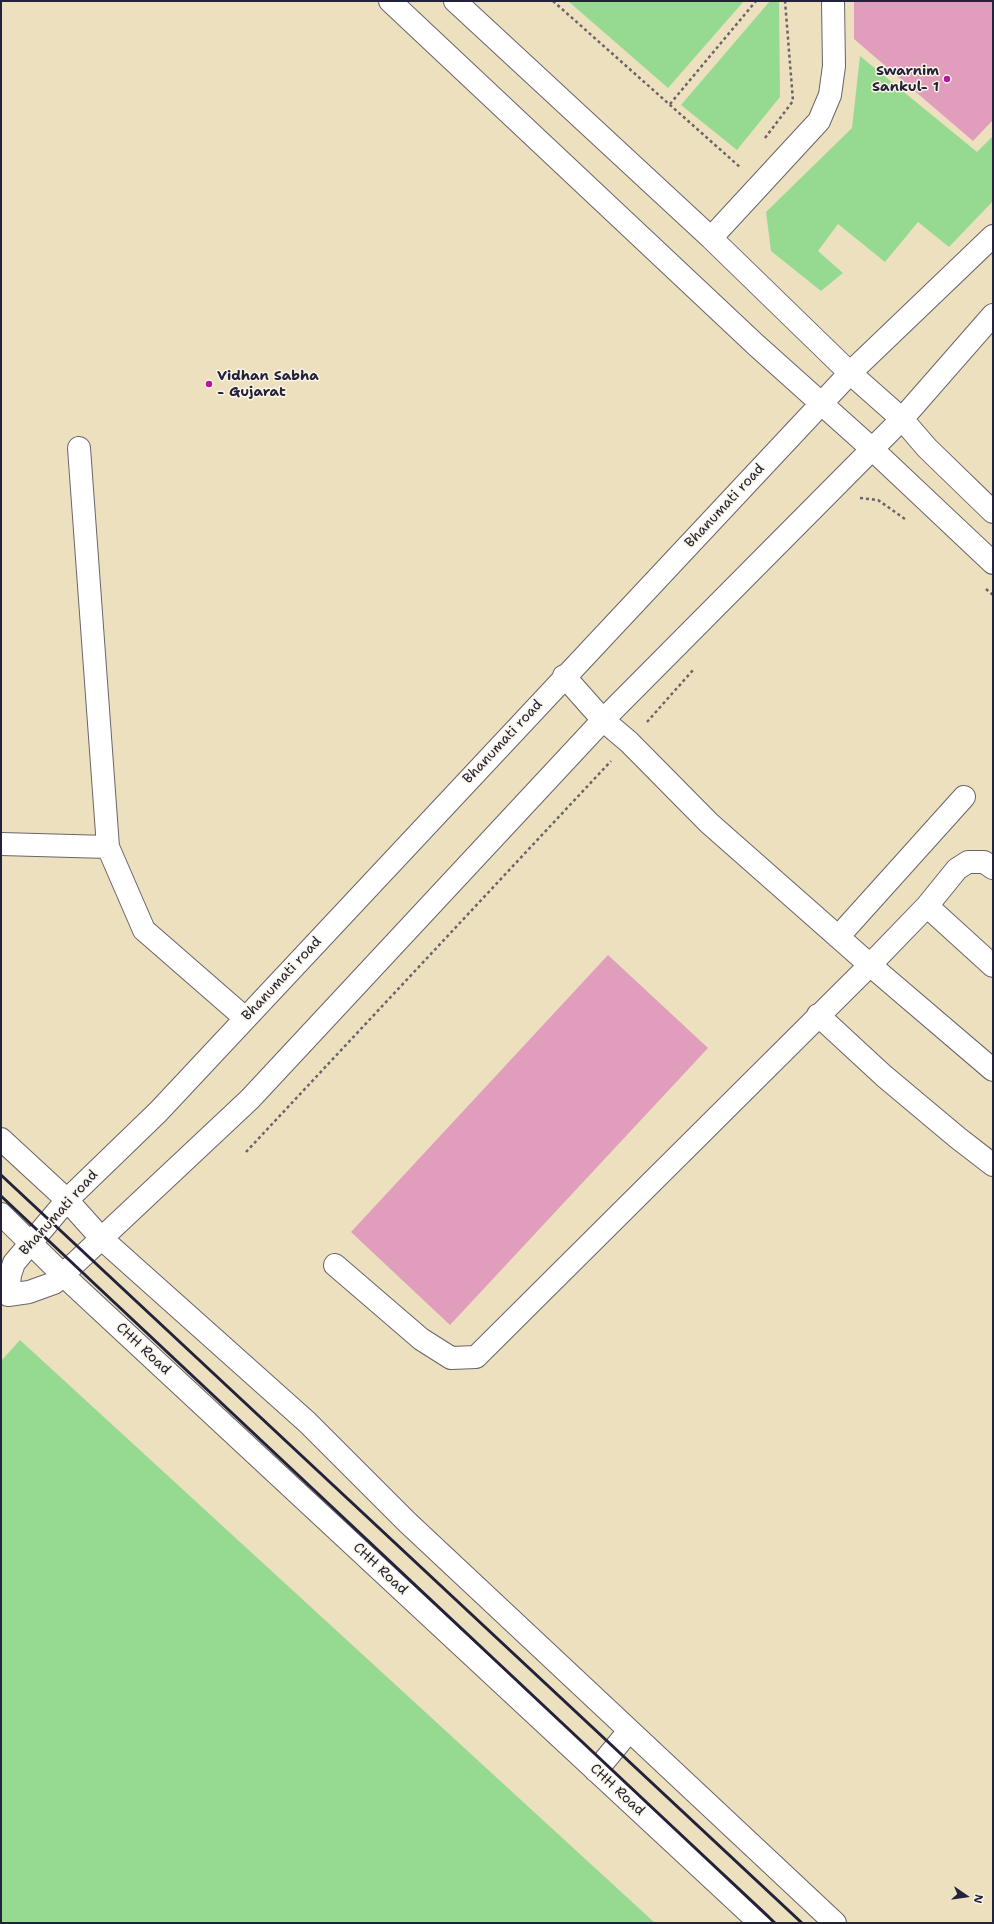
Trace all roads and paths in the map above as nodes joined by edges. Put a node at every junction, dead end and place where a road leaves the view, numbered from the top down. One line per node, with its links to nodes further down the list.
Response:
1 (390, 1): 14 (street)
2 (456, 1): 11 (street)
3 (553, 1): 7 (path)
4 (756, 1): 7 (path)
5 (785, 1): 8 (path)
6 (833, 1): 11 (street)
7 (670, 104): 9 (path)
8 (760, 144)
9 (746, 162)
10 (993, 236): 13 (street, Bhanumati road)
11 (711, 238): 13 (street)
12 (993, 315): 15 (street, Bhanumati road)
13 (850, 373): 14 (street, Bhanumati road); 15 (street)
14 (821, 403): 17 (street); 25 (street, Bhanumati road)
15 (902, 419): 17 (street, Bhanumati road); 19 (street)
16 (79, 448): 30 (street)
17 (871, 448): 21 (street); 26 (street, Bhanumati road)
18 (856, 498): 20 (path)
19 (993, 512)
20 (907, 521)
21 (993, 563)
22 (982, 585): 23 (path)
23 (993, 596)
24 (697, 665): 27 (path)
25 (564, 676): 26 (street); 37 (street, Bhanumati road)
26 (603, 720): 27 (street); 44 (street, Bhanumati road)
27 (629, 742): 33 (street); 40 (path)
28 (964, 798): 33 (street)
29 (1, 844): 30 (street)
30 (108, 847): 37 (street)
31 (993, 868): 32 (street)
32 (927, 906): 34 (street); 35 (street)
33 (838, 937): 34 (street)
34 (870, 965): 36 (street); 38 (street)
35 (993, 966)
36 (818, 1015): 41 (street); 46 (street)
37 (245, 1018): 42 (street, Bhanumati road)
38 (993, 1070)
39 (1, 1139): 42 (street)
40 (246, 1152)
41 (993, 1165)
42 (67, 1200): 44 (street); 45 (street, Bhanumati road)
43 (1, 1214): 45 (street, CHH Road)
44 (101, 1238): 47 (street, Bhanumati road); 49 (street)
45 (31, 1243): 47 (street, CHH Road); 48 (street, Bhanumati road)
46 (335, 1265)
47 (63, 1275): 48 (street, Bhanumati road); 50 (street, CHH Road)
48 (5, 1299)
49 (630, 1730): 50 (street); 52 (street)
50 (596, 1771): 51 (street, CHH Road)
51 (760, 1923)
52 (835, 1923)

